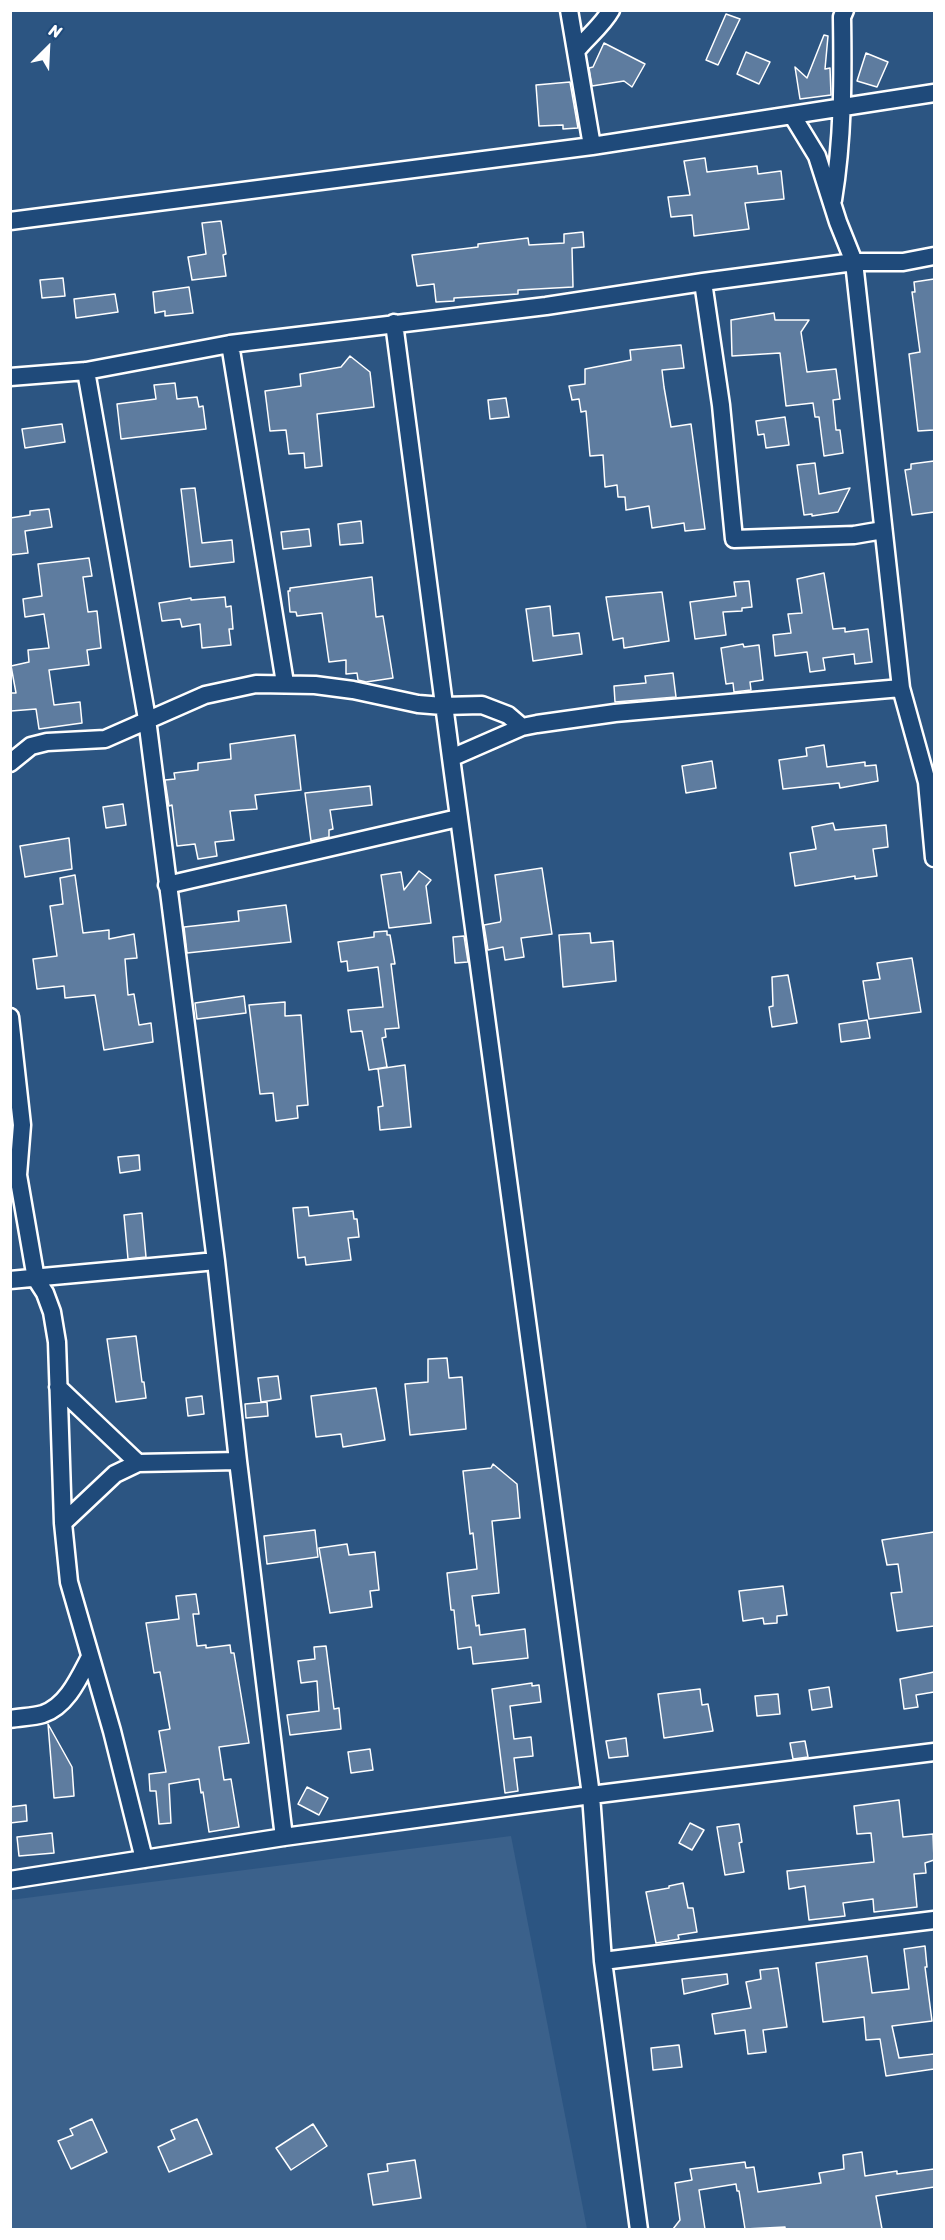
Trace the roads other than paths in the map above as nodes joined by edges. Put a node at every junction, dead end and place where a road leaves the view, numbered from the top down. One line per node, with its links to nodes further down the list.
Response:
1 (569, 10): 4 (street)
2 (611, 10): 4 (street)
3 (845, 10): 6 (street)
4 (576, 51): 8 (street)
5 (934, 93): 6 (street)
6 (843, 106): 7 (street); 9 (street)
7 (792, 115): 8 (street); 9 (street)
8 (592, 146): 10 (street)
9 (833, 201): 12 (street)
10 (10, 222)
11 (934, 256): 12 (street)
12 (854, 262): 13 (street); 18 (street)
13 (703, 282): 14 (street); 18 (street)
14 (394, 323): 15 (street); 21 (street)
15 (230, 344): 16 (street); 19 (street)
16 (86, 371): 17 (street); 22 (street)
17 (10, 377)
18 (883, 530): 20 (street)
19 (285, 683): 21 (street); 22 (street)
20 (901, 688): 23 (street); 26 (street)
21 (443, 706): 23 (street); 24 (street)
22 (147, 719): 25 (street); 29 (street)
23 (522, 727): 24 (street)
24 (451, 758): 27 (street)
25 (10, 763)
26 (931, 784): 28 (street)
27 (458, 818): 29 (street); 42 (street)
28 (934, 858)
29 (167, 885): 32 (street)
30 (10, 1017): 31 (street)
31 (14, 1174): 33 (street)
32 (216, 1261): 33 (street); 36 (street)
33 (36, 1279): 34 (street); 35 (street)
34 (10, 1280)
35 (58, 1387): 37 (street); 38 (street)
36 (238, 1461): 37 (street); 43 (street)
37 (138, 1462): 38 (street)
38 (63, 1522): 39 (street)
39 (90, 1657): 40 (street); 44 (street)
40 (10, 1719)
41 (934, 1752): 42 (street)
42 (591, 1795): 43 (street); 47 (street)
43 (285, 1836): 44 (street)
44 (144, 1859): 45 (street)
45 (10, 1880)
46 (934, 1920): 47 (street)
47 (603, 1961): 48 (street)
48 (639, 2229)

